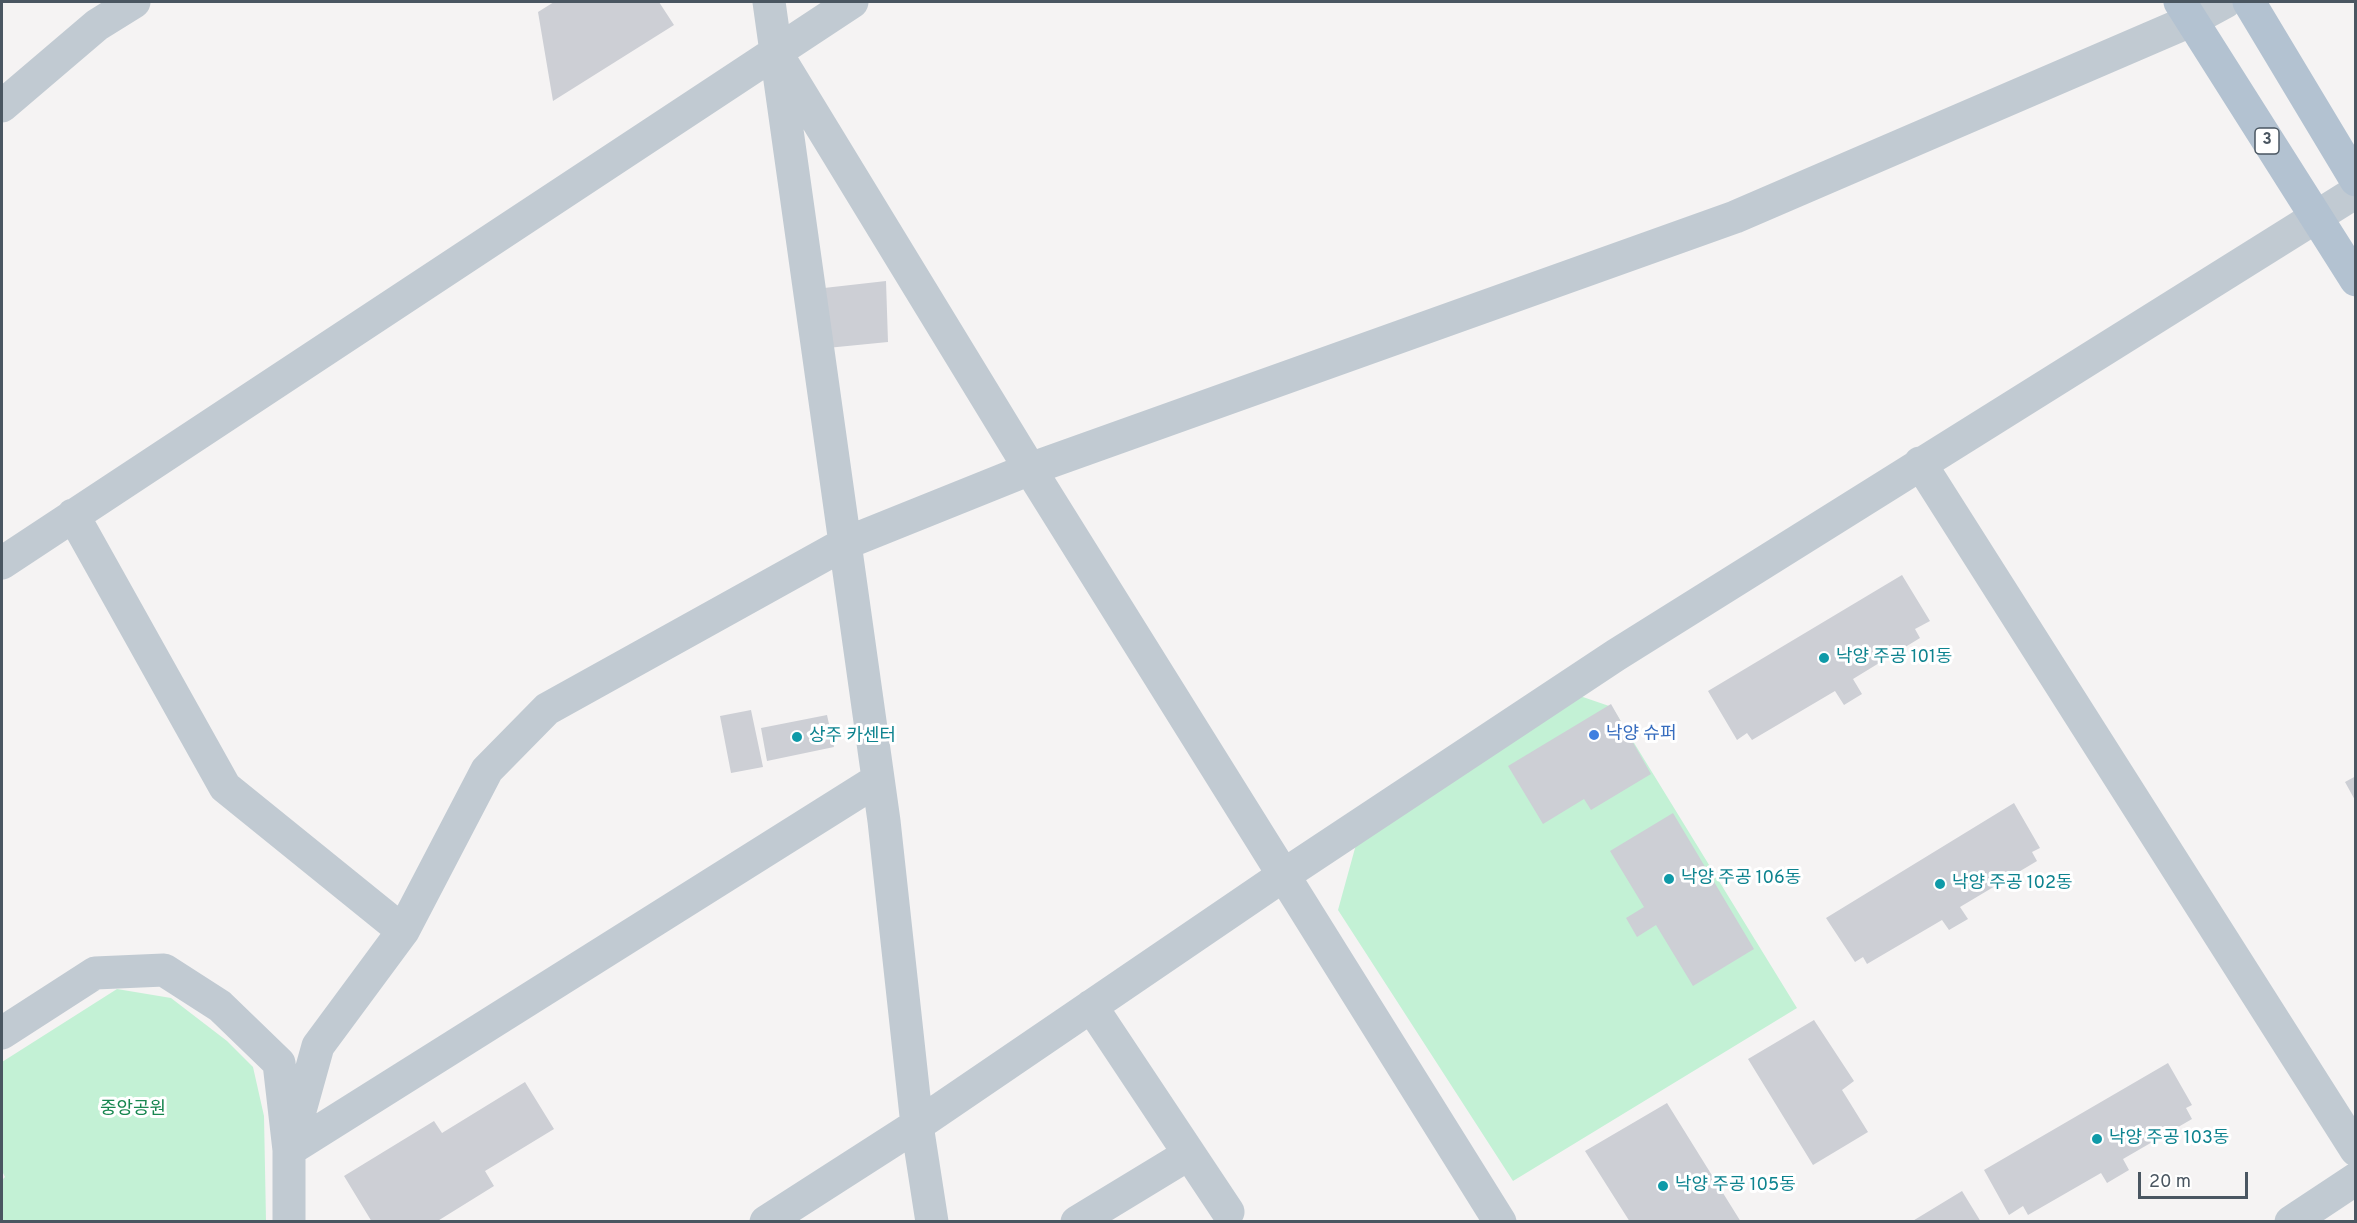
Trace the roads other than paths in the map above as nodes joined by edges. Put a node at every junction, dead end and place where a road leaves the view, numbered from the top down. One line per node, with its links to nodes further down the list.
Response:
1 (134, 2): 7 (street)
2 (769, 2): 8 (street)
3 (852, 2): 8 (street)
4 (2225, 2): 6 (street)
5 (2249, 2): 10 (main road)
6 (2185, 11): 12 (main road, 3); 15 (street)
7 (89, 13): 9 (street)
8 (775, 51): 15 (street); 16 (street); 17 (street)
9 (2, 106)
10 (2355, 180)
11 (2355, 192): 12 (street)
12 (2317, 217): 13 (main road, 3); 14 (street)
13 (2355, 280)
14 (1920, 463): 20 (street); 26 (street)
15 (1030, 469): 17 (street); 20 (street)
16 (73, 515): 18 (street); 21 (street)
17 (846, 543): 19 (street); 21 (street)
18 (2, 563)
19 (876, 781): 24 (street); 25 (street)
20 (1284, 875): 22 (street); 34 (street)
21 (403, 931): 25 (street)
22 (1091, 1006): 24 (street); 27 (street)
23 (2, 1033): 25 (street)
24 (917, 1125): 31 (street); 32 (street)
25 (289, 1150): 30 (street)
26 (2355, 1150)
27 (1189, 1154): 29 (street); 33 (street)
28 (2352, 1189): 35 (street)
29 (1228, 1212)
30 (289, 1221)
31 (766, 1221)
32 (932, 1221)
33 (1077, 1221)
34 (1500, 1221)
35 (2291, 1221)

